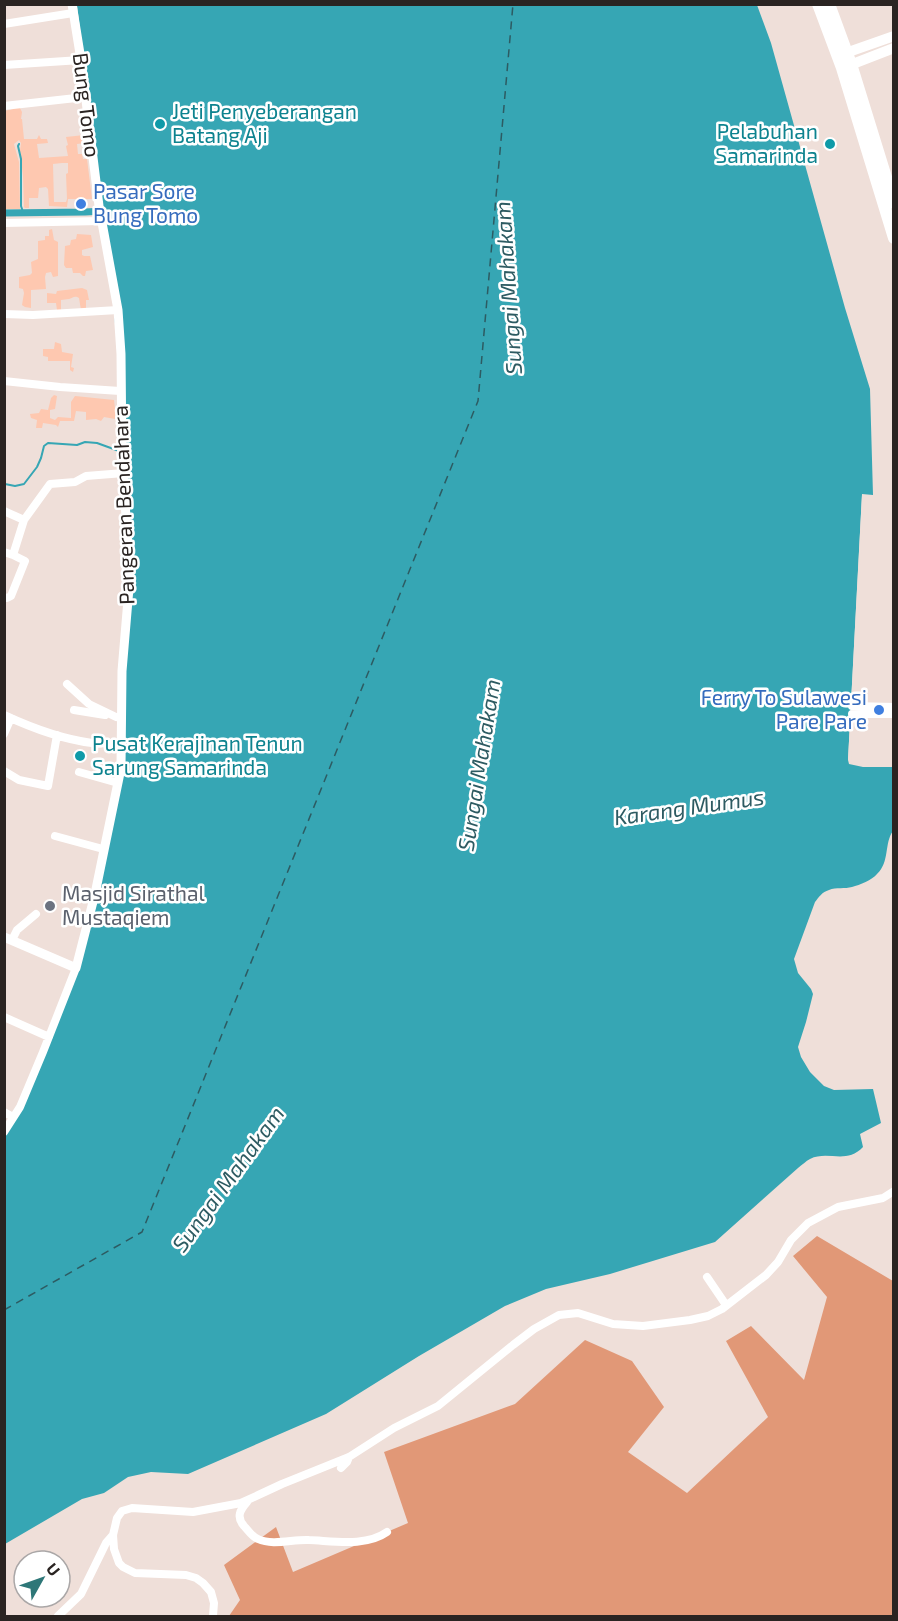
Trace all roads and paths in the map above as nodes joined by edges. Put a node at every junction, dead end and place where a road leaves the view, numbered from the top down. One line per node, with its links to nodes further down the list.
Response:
1 (818, 4): 8 (highway)
2 (828, 4): 8 (highway)
3 (73, 9): 4 (street); 7 (street, Bung Tomo)
4 (4, 24)
5 (894, 36): 8 (main road)
6 (894, 48): 8 (main road)
7 (81, 60): 9 (street); 10 (street, Bung Tomo)
8 (844, 60): 12 (highway)
9 (4, 65)
10 (85, 97): 11 (street); 14 (street, Bung Tomo)
11 (4, 106)
12 (884, 175): 13 (highway); 16 (highway)
13 (894, 203)
14 (101, 220): 15 (street); 17 (street, Pangeran Bendahara)
15 (4, 223)
16 (894, 238)
17 (118, 310): 18 (street); 20 (street, Pangeran Bendahara)
18 (4, 314)
19 (4, 381): 20 (street)
20 (120, 391): 21 (street, Pangeran Bendahara)
21 (124, 473): 23 (street); 31 (street, Pangeran Bendahara)
22 (4, 511): 23 (street)
23 (24, 520): 24 (street)
24 (9, 554): 25 (street)
25 (4, 597)
26 (67, 684): 31 (street)
27 (894, 707): 29 (street)
28 (74, 710): 31 (street)
29 (894, 714)
30 (8, 717): 32 (street); 33 (street)
31 (119, 717): 34 (street, Pangeran Bendahara)
32 (4, 734)
33 (57, 735): 34 (street); 35 (street)
34 (121, 744): 37 (street, Pangeran Bendahara)
35 (4, 771)
36 (79, 772): 37 (street)
37 (118, 783): 39 (street, Pangeran Bendahara)
38 (55, 836): 39 (street)
39 (104, 849): 42 (street, Pangeran Bendahara)
40 (36, 914): 41 (street)
41 (11, 937): 42 (street)
42 (76, 968): 44 (street)
43 (4, 1017): 44 (street)
44 (49, 1037): 46 (street)
45 (4, 1113): 46 (street)
46 (13, 1116): 47 (street)
47 (4, 1132)
48 (894, 1191): 50 (street)
49 (707, 1277): 50 (street)
50 (726, 1305): 51 (street)
51 (349, 1457): 52 (street); 53 (street)
52 (341, 1468)
53 (248, 1500): 54 (street); 55 (street)
54 (387, 1532)
55 (113, 1535): 56 (street); 57 (street)
56 (58, 1617)
57 (213, 1617)

